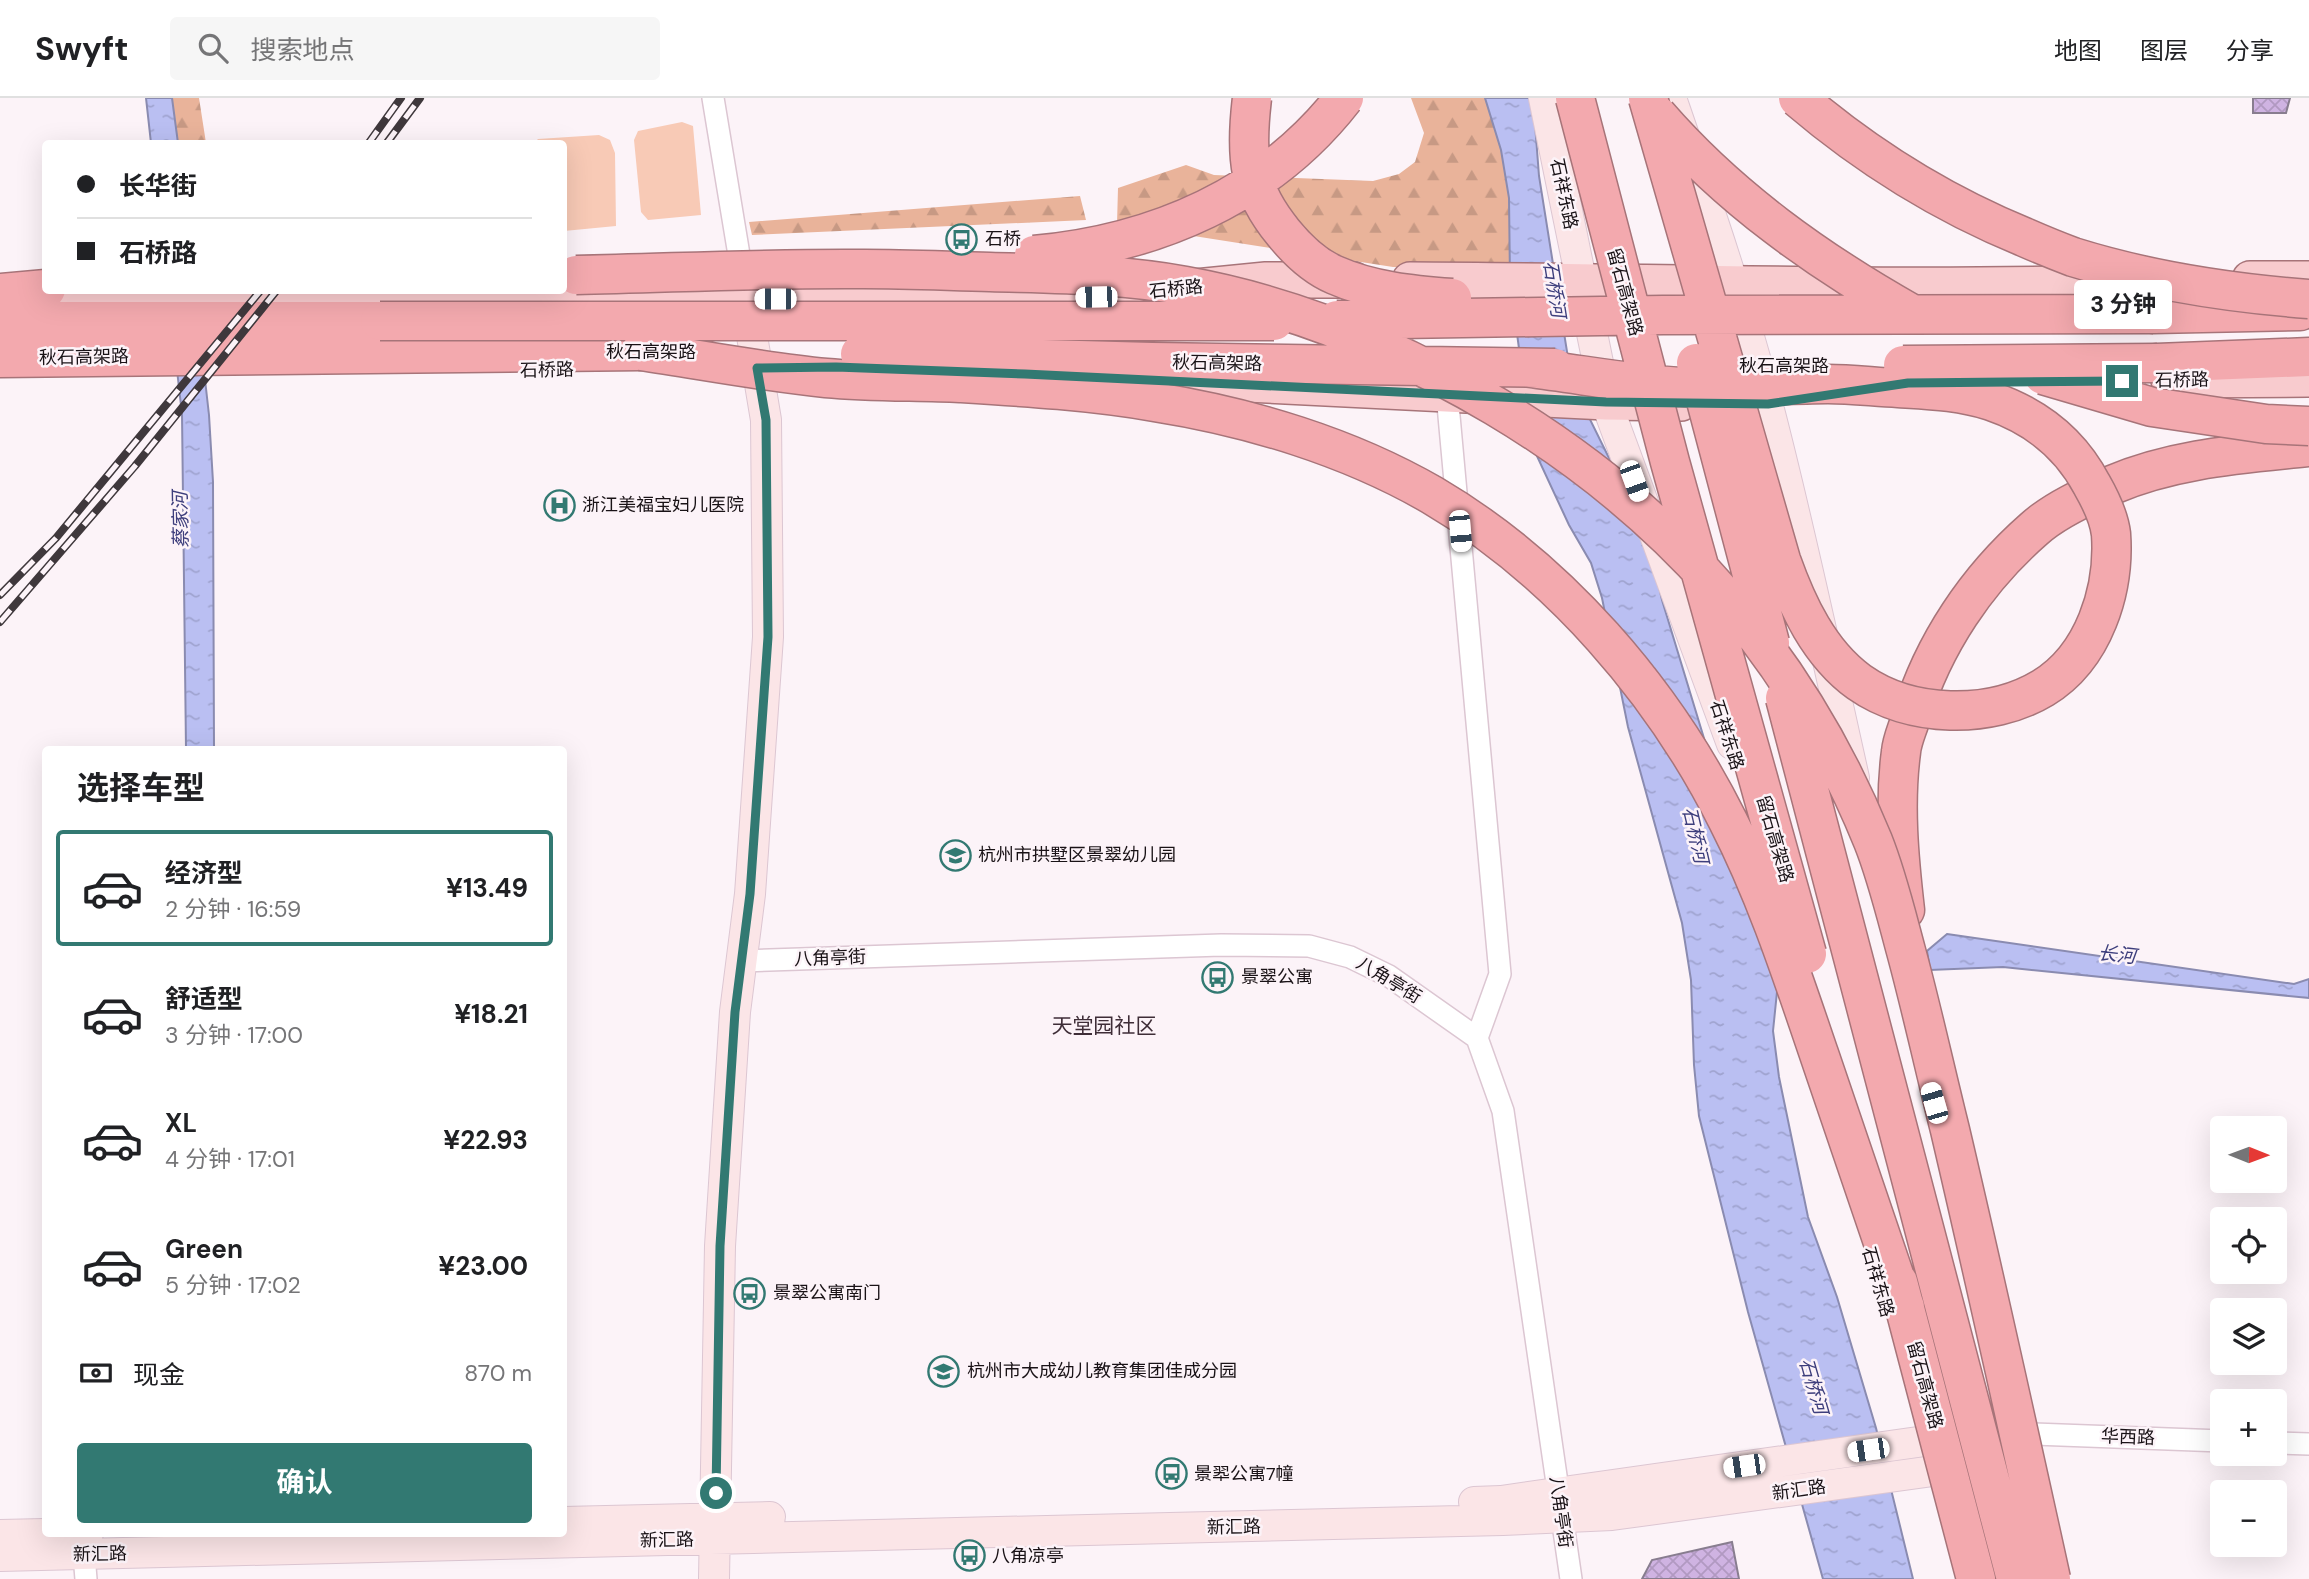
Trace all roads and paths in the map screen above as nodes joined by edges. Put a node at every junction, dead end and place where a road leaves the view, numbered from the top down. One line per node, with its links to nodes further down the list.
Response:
1 (713, 98): 19 (street)
2 (1252, 98): 22 (highway, bridge)
3 (1343, 98): 12 (highway, bridge)
4 (1544, 98): 15 (street, 石祥东路)
5 (1562, 98): 36 (highway, bridge)
6 (1575, 98): 36 (highway, 留石高架路, bridge)
7 (1626, 98): 59 (highway, bridge)
8 (1642, 98): 34 (highway, bridge)
9 (1648, 98): 28 (highway, bridge)
10 (1671, 98): 16 (street)
11 (1798, 98): 20 (highway, bridge)
12 (865, 269): 13 (highway, bridge); 38 (highway, bridge)
13 (567, 275)
14 (2309, 279): 16 (main road, 石桥路)
15 (1571, 281): 16 (main road, 石桥路); 19 (main road, 石桥路); 32 (street, 石祥东路)
16 (1734, 284): 33 (street)
17 (42, 290): 18 (highway)
18 (0, 295): 19 (main road, 石桥路)
19 (746, 299): 27 (street)
20 (2309, 299)
21 (2309, 311): 22 (highway, 秋石高架路, bridge)
22 (1663, 315): 23 (highway, 秋石高架路, bridge)
23 (0, 321)
24 (641, 351): 26 (highway, 秋石高架路); 28 (highway, 秋石高架路, bridge); 40 (highway, bridge)
25 (2309, 357): 28 (highway, 秋石高架路, bridge)
26 (0, 358)
27 (757, 368): 29 (main road, 石桥路); 31 (main road, 石桥路); 37 (street)
28 (1529, 368)
29 (0, 377)
30 (2309, 379): 33 (main road, 石桥路)
31 (1447, 394): 32 (main road, 石桥路); 39 (street)
32 (1601, 402): 33 (main road, 石桥路); 42 (street, 石祥东路)
33 (1768, 404): 41 (street)
34 (2309, 426)
35 (2309, 447): 38 (highway, bridge)
36 (1670, 462): 40 (highway, 留石高架路, bridge)
37 (742, 961): 39 (street, 八角亭街); 49 (street)
38 (1911, 968): 60 (highway, bridge)
39 (1477, 1038): 47 (street, 八角亭街)
40 (1905, 1307): 58 (highway, 留石高架路, bridge)
41 (2034, 1434): 42 (street, 新汇路); 43 (street, 华西路); 46 (street, 新汇路); 61 (street)
42 (1925, 1441): 46 (street, 石祥东路); 47 (street, 新汇路)
43 (2210, 1441)
44 (2287, 1443): 45 (street)
45 (2309, 1444)
46 (1933, 1471): 47 (street, 新汇路); 57 (street, 石祥东路)
47 (1561, 1505): 49 (street, 新汇路); 56 (street, 八角亭街)
48 (567, 1522): 49 (street, 新汇路)
49 (715, 1529): 51 (street, 新汇路); 55 (street)
50 (0, 1535): 54 (street, 新汇路)
51 (567, 1536)
52 (541, 1537): 54 (street, 新汇路)
53 (0, 1556): 54 (street, 新汇路)
54 (86, 1556)
55 (715, 1579)
56 (1571, 1579)
57 (1959, 1579)
58 (1976, 1579)
59 (2016, 1579)
60 (2051, 1579)
61 (2066, 1579)

